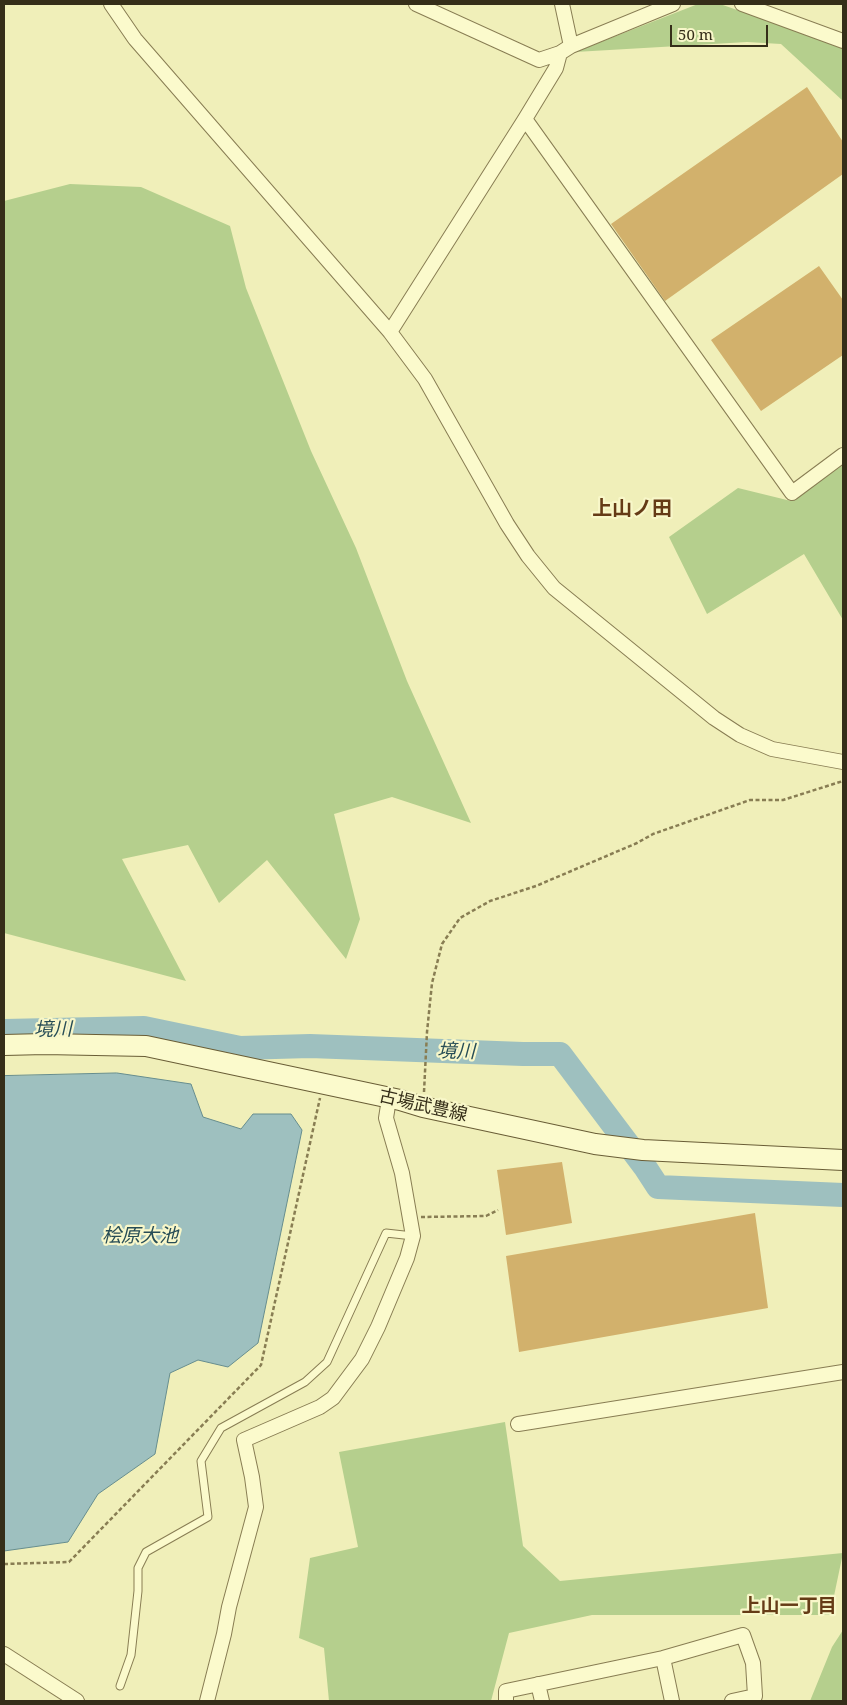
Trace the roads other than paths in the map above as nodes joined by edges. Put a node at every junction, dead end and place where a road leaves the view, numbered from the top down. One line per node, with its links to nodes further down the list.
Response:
1 (112, 4): 10 (street)
2 (416, 4): 8 (street)
3 (562, 4): 8 (street)
4 (673, 4): 8 (street)
5 (742, 4): 6 (street)
6 (772, 9): 7 (street)
7 (843, 41)
8 (566, 49): 9 (street)
9 (526, 119): 10 (street); 11 (street)
10 (390, 332): 12 (street)
11 (843, 455)
12 (843, 762)
13 (4, 1046): 14 (main road, 古場武豊線)
14 (389, 1099): 15 (main road, 古場武豊線); 16 (street)
15 (843, 1160)
16 (413, 1236): 22 (lane); 25 (street)
17 (843, 1372): 18 (street)
18 (518, 1424)
19 (4, 1654): 24 (street)
20 (663, 1658): 21 (street); 23 (street); 28 (street)
21 (538, 1684): 26 (street); 27 (street)
22 (120, 1686)
23 (754, 1699): 29 (street)
24 (77, 1701)
25 (206, 1701)
26 (506, 1701)
27 (542, 1701)
28 (672, 1701)
29 (732, 1701)

